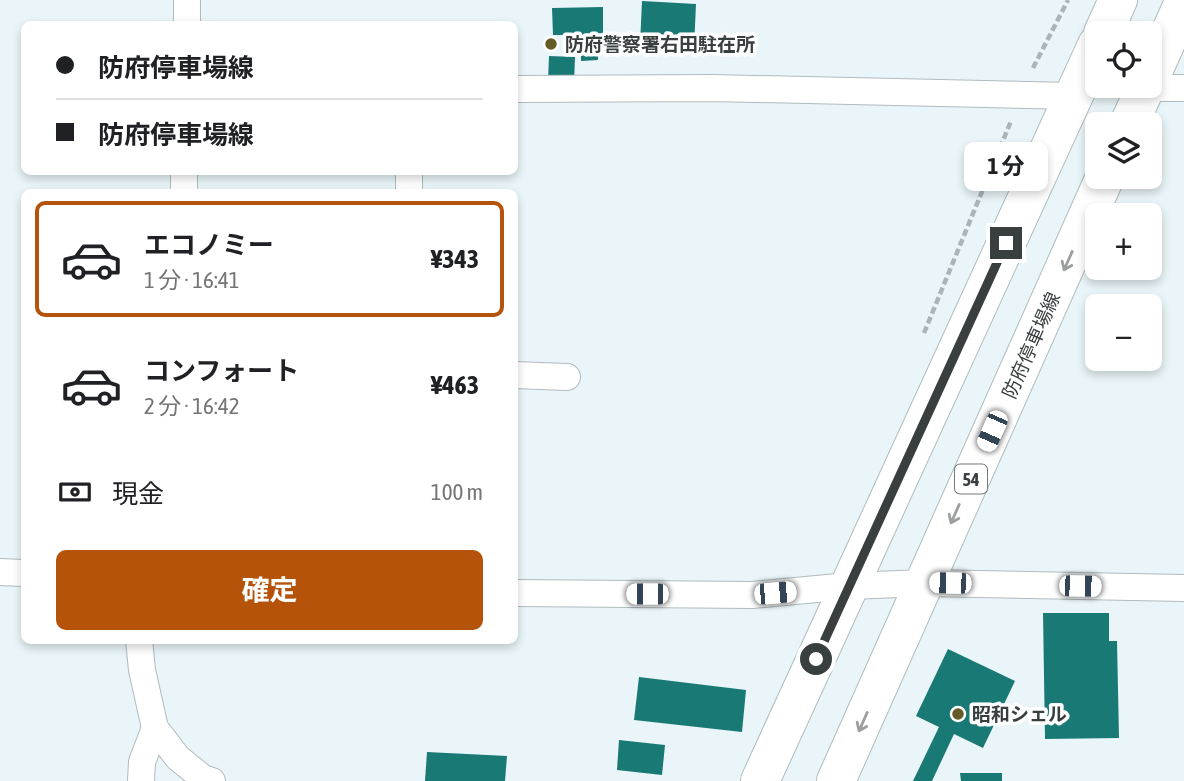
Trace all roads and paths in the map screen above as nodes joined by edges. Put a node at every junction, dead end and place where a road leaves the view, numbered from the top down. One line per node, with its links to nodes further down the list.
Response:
1 (187, 0): 4 (street)
2 (1118, 0): 5 (main road)
3 (1184, 2): 6 (main road)
4 (187, 21)
5 (1108, 21)
6 (1162, 51)
7 (1085, 70): 11 (main road)
8 (1162, 86): 9 (street)
9 (1184, 88)
10 (518, 89): 11 (street)
11 (1073, 96): 18 (main road)
12 (1100, 189): 17 (main road, 防府停車場線 / 54, one-way to 17)
13 (518, 375): 14 (street)
14 (567, 377)
15 (0, 572): 16 (street)
16 (21, 573)
17 (925, 583): 18 (street); 19 (street); 26 (main road, 防府停車場線 / 54, one-way to 26)
18 (849, 586): 20 (street); 25 (main road)
19 (1184, 588)
20 (518, 593)
21 (139, 644): 22 (street)
22 (155, 728): 23 (street); 24 (street)
23 (141, 781)
24 (212, 781)
25 (760, 781)
26 (836, 781)

